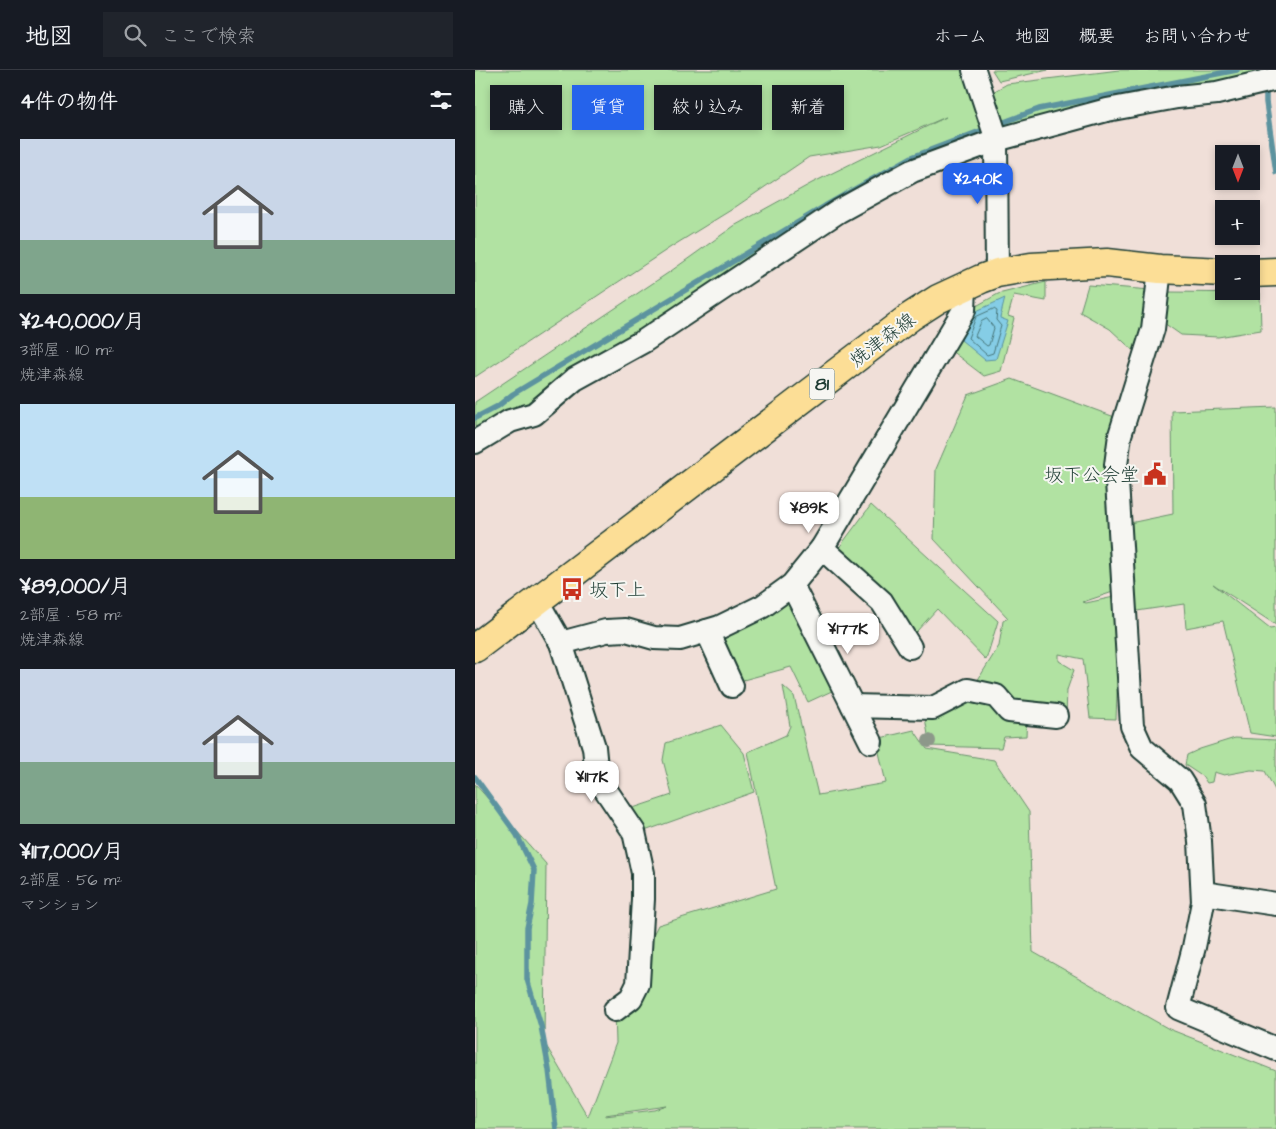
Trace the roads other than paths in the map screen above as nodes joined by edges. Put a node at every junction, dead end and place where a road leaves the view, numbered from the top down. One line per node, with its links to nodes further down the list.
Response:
1 (974, 70): 3 (street)
2 (1276, 80): 3 (street)
3 (996, 139): 5 (street); 10 (street)
4 (1160, 269): 5 (main road, 焼津森線 / 81); 6 (main road, 焼津森線 / 81); 22 (street)
5 (997, 272): 9 (main road, 焼津森線 / 81)
6 (1215, 272)
7 (1276, 272): 8 (main road)
8 (1260, 273)
9 (965, 287): 11 (street); 13 (main road, 焼津森線 / 81)
10 (475, 442)
11 (822, 548): 12 (street); 16 (street)
12 (792, 585): 14 (street); 19 (street)
13 (537, 601): 15 (street); 17 (main road, 焼津森線 / 81)
14 (707, 631): 15 (street); 18 (street)
15 (561, 643): 24 (street)
16 (910, 647)
17 (475, 648)
18 (732, 686)
19 (853, 706): 20 (street); 21 (street)
20 (1056, 716)
21 (871, 742)
22 (1203, 893): 23 (street); 25 (street)
23 (1276, 904)
24 (615, 1010)
25 (1276, 1049)

